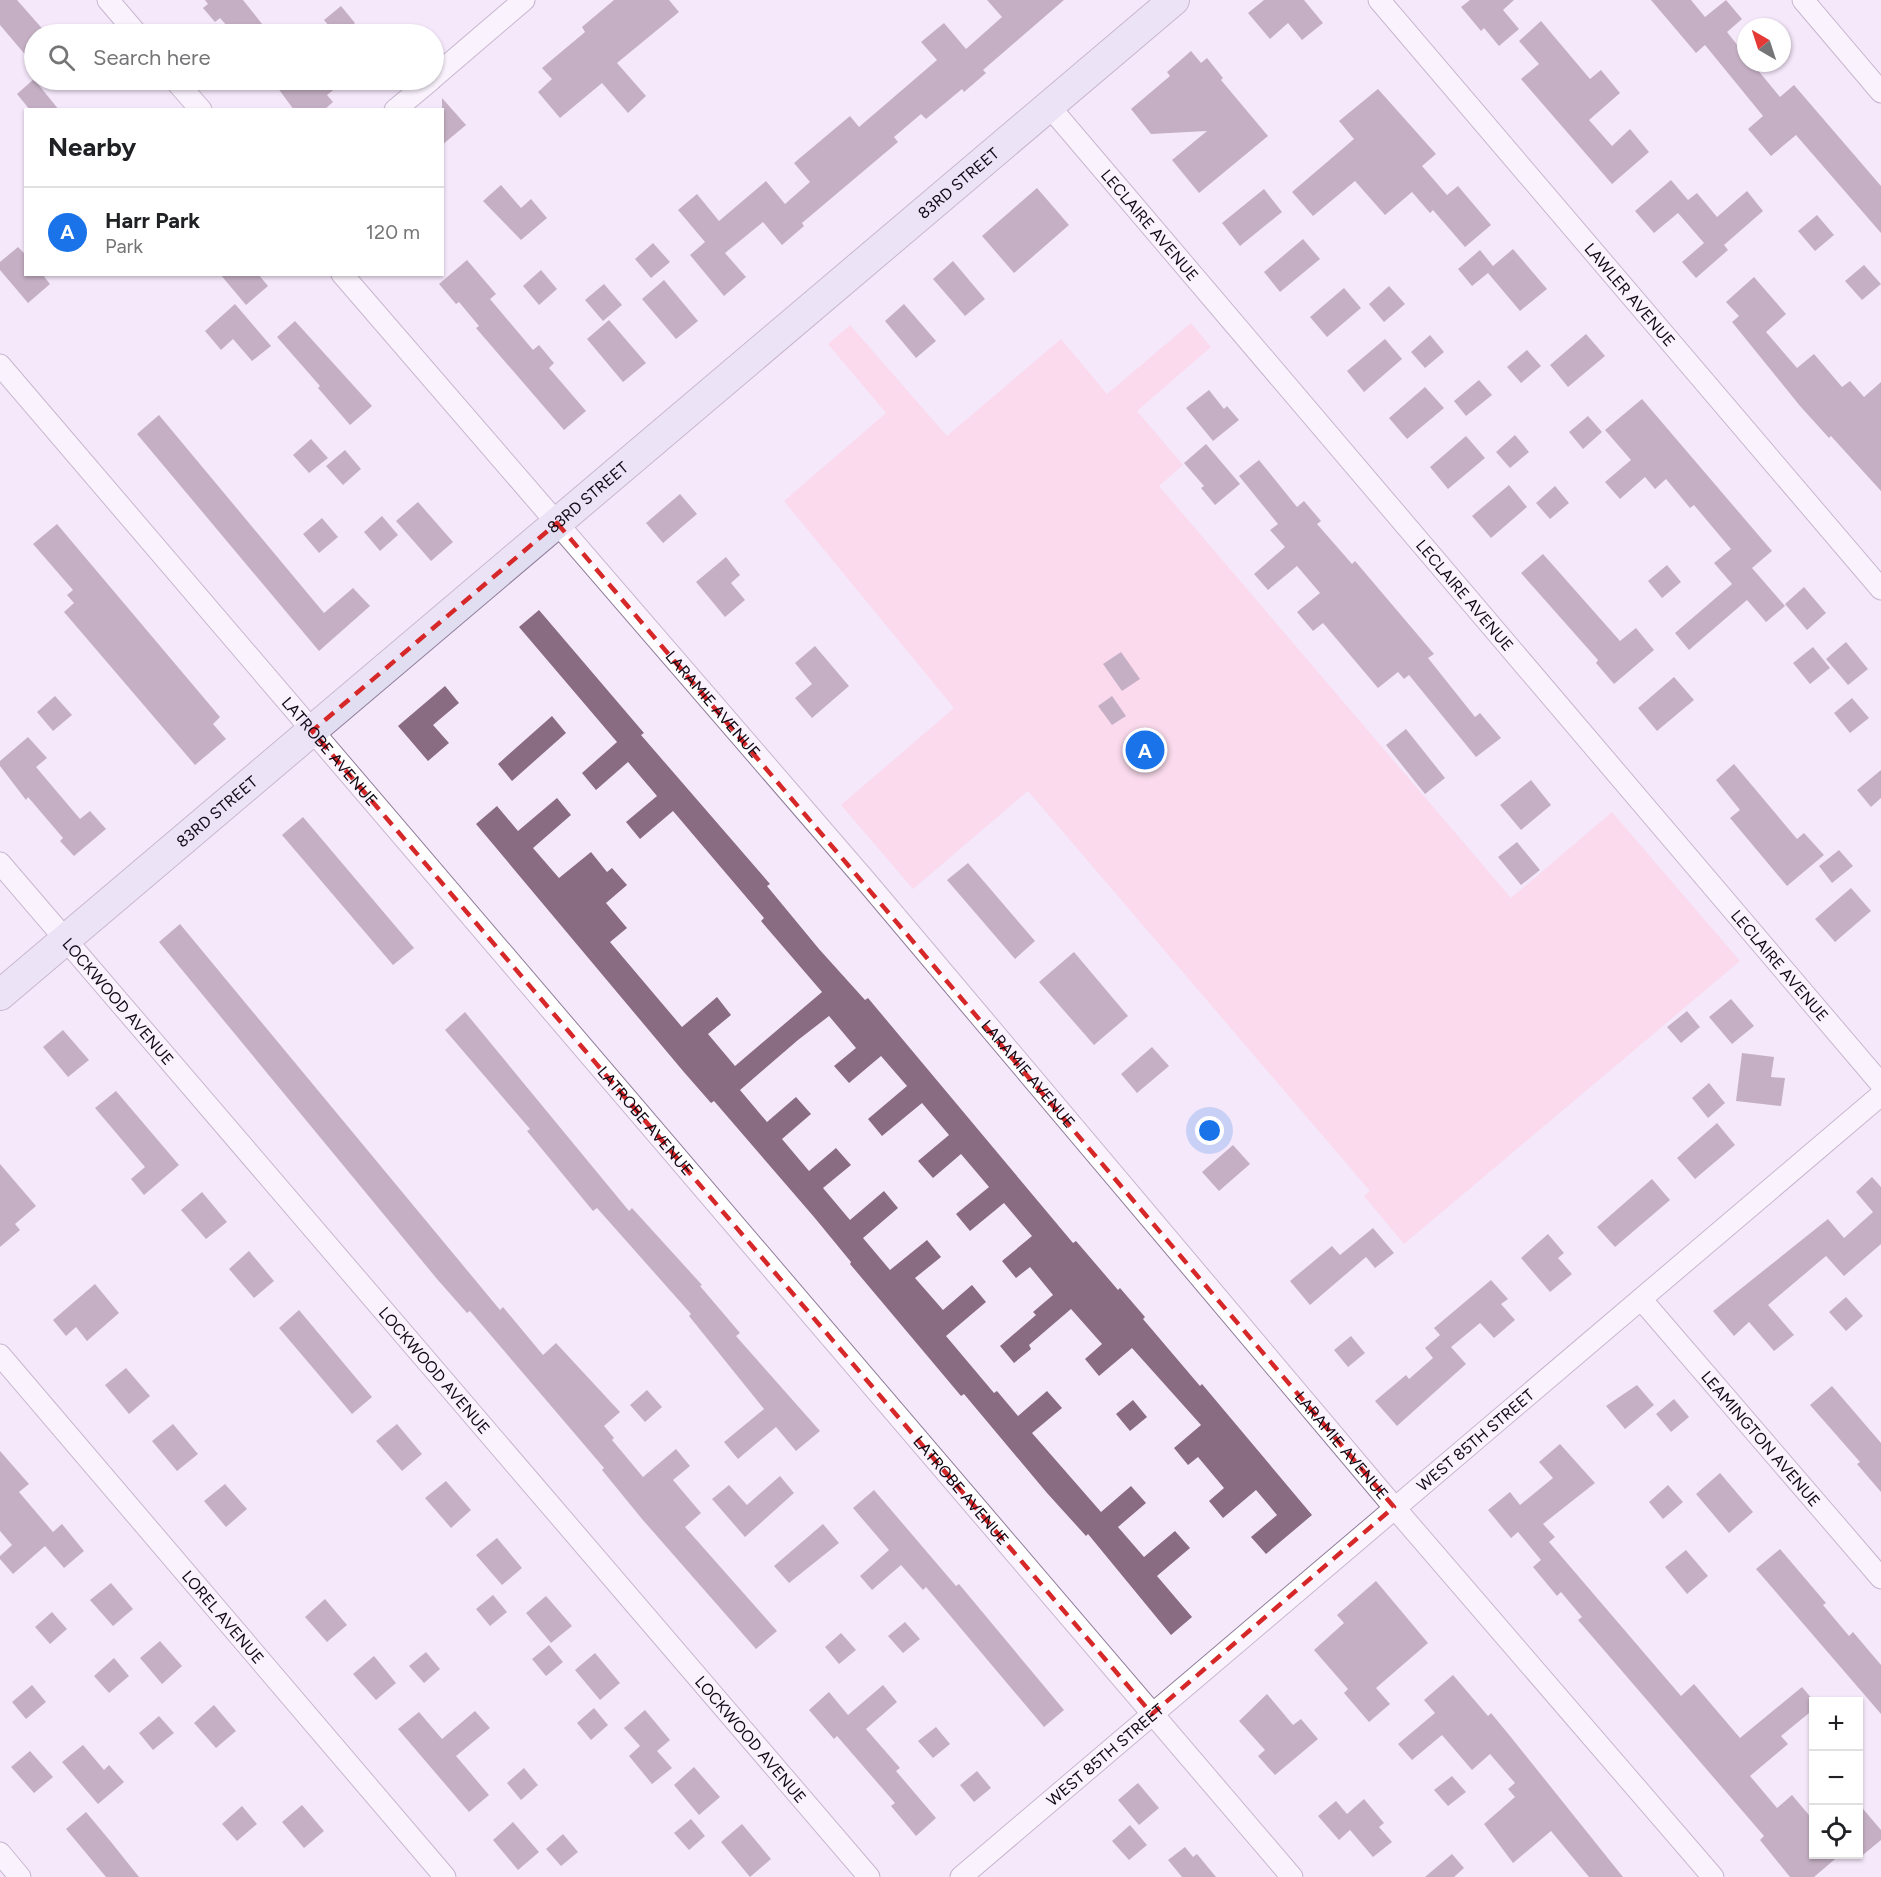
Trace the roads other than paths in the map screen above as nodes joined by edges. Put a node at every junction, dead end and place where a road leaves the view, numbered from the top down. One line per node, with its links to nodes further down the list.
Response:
1 (108, 0): 6 (street)
2 (524, 0): 7 (street)
3 (1174, 0): 11 (street, 83RD STREET)
4 (1379, 0): 17 (street, LAWLER AVENUE)
5 (1803, 0): 10 (street)
6 (128, 24)
7 (444, 68)
8 (184, 90): 12 (street)
9 (418, 90): 13 (street)
10 (1881, 92)
11 (1049, 106): 16 (street, 83RD STREET); 22 (street, LECLAIRE AVENUE)
12 (199, 108)
13 (397, 108)
14 (344, 276): 16 (street, LARAMIE AVENUE)
15 (0, 365): 18 (street, LATROBE AVENUE)
16 (557, 523): 18 (street, 83RD STREET); 26 (street, LARAMIE AVENUE)
17 (1881, 589)
18 (312, 731): 20 (street, 83RD STREET); 28 (street, LATROBE AVENUE)
19 (0, 862): 20 (street, LOCKWOOD AVENUE)
20 (66, 940): 21 (street, 83RD STREET); 32 (street, LOCKWOOD AVENUE)
21 (0, 996)
22 (1881, 1084)
23 (1881, 1095): 24 (street, WEST 85TH STREET)
24 (1641, 1299): 26 (street, WEST 85TH STREET); 27 (street, LEAMINGTON AVENUE)
25 (0, 1355): 31 (street, LOREL AVENUE)
26 (1394, 1507): 28 (street, WEST 85TH STREET); 35 (street, LARAMIE AVENUE)
27 (1881, 1578)
28 (1152, 1714): 33 (street, WEST 85TH STREET); 34 (street, LATROBE AVENUE)
29 (0, 1853): 30 (street)
30 (20, 1877)
31 (445, 1877)
32 (869, 1877)
33 (961, 1877)
34 (1292, 1877)
35 (1713, 1877)

